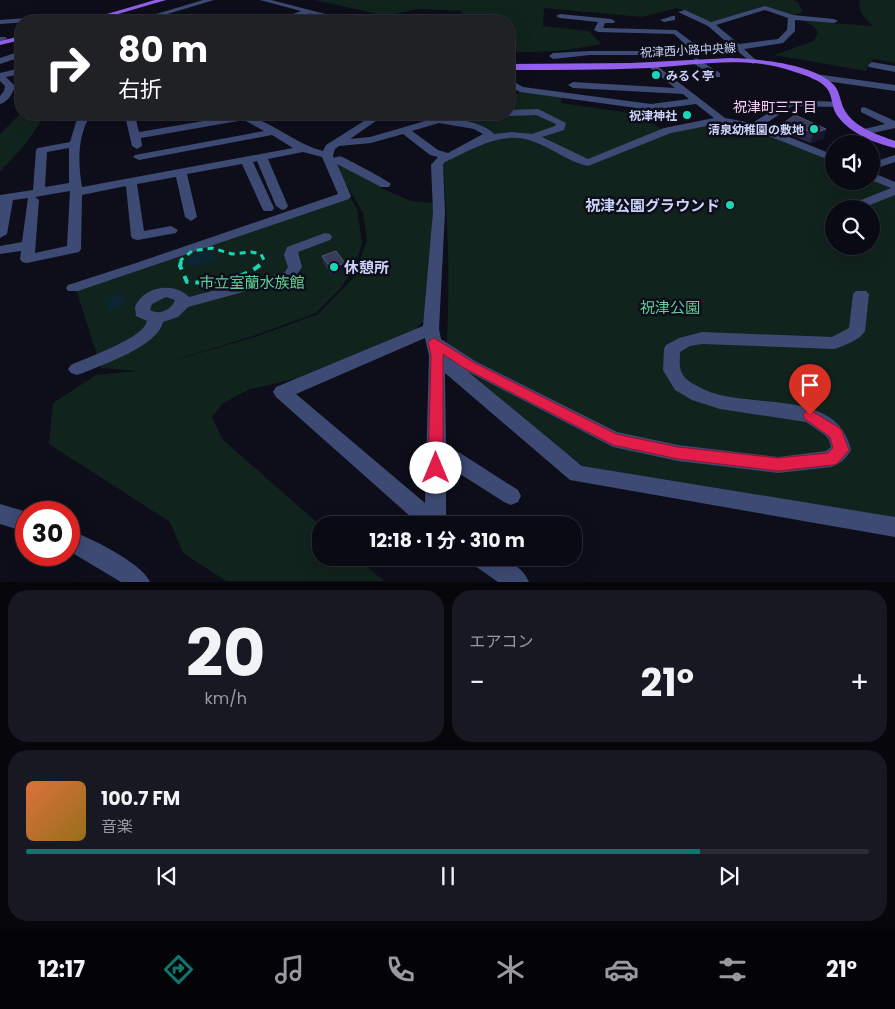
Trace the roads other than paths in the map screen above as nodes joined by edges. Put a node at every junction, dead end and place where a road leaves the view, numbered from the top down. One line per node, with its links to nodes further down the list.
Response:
1 (163, 0): 10 (main road)
2 (211, 0): 11 (street)
3 (266, 0): 5 (street)
4 (288, 0): 5 (street)
5 (277, 3): 6 (street)
6 (309, 11): 12 (street); 13 (street)
7 (682, 12): 22 (street)
8 (806, 12): 14 (street)
9 (560, 14): 21 (street)
10 (109, 15)
11 (158, 15)
12 (297, 15)
13 (324, 15)
14 (792, 17): 18 (street); 22 (street); 28 (street)
15 (669, 19): 22 (street)
16 (15, 21): 19 (street)
17 (617, 21): 21 (street)
18 (834, 21)
19 (0, 22)
20 (630, 22): 23 (street)
21 (601, 23): 23 (street)
22 (709, 24): 28 (street)
23 (628, 31): 26 (street); 30 (street)
24 (15, 39): 25 (main road)
25 (1, 40)
26 (646, 40)
27 (654, 44): 29 (street)
28 (738, 47): 30 (street); 36 (street)
29 (663, 48): 30 (street); 31 (street)
30 (694, 48)
31 (673, 53): 32 (street); 37 (street)
32 (596, 54): 34 (street); 40 (street)
33 (15, 56): 35 (street)
34 (553, 56)
35 (0, 61)
36 (752, 61): 37 (main road, 祝津西小路中央線); 46 (main road, 祝津西小路中央線)
37 (693, 62): 38 (main road, 祝津西小路中央線); 45 (street)
38 (652, 65): 40 (main road, 祝津西小路中央線); 52 (street)
39 (872, 65): 43 (street)
40 (601, 66): 41 (main road, 祝津西小路中央線)
41 (572, 67): 42 (main road, 祝津西小路中央線); 48 (street)
42 (515, 68)
43 (895, 69)
44 (15, 72): 47 (street)
45 (717, 75)
46 (815, 76): 50 (street); 57 (main road, 祝津西小路中央線)
47 (0, 77): 56 (street)
48 (573, 85): 52 (street); 54 (street)
49 (515, 86): 51 (street)
50 (895, 88)
51 (520, 90): 53 (street); 54 (street)
52 (684, 90): 55 (street)
53 (515, 92)
54 (572, 96): 55 (street)
55 (697, 101): 67 (street)
56 (0, 102)
57 (837, 104): 68 (street); 71 (main road, 祝津西小路中央線)
58 (864, 110): 71 (street)
59 (515, 113): 73 (street)
60 (82, 120): 76 (street)
61 (131, 120): 72 (street)
62 (216, 120): 72 (street)
63 (251, 120): 70 (street)
64 (371, 120): 75 (street)
65 (425, 120): 69 (street)
66 (450, 120): 74 (street)
67 (722, 120): 68 (street); 73 (street)
68 (754, 126): 79 (street)
69 (404, 130): 75 (street); 80 (street)
70 (274, 132): 78 (street); 81 (street)
71 (864, 132): 77 (main road, 祝津西小路中央線)
72 (135, 136): 81 (street)
73 (533, 137): 74 (street)
74 (487, 138): 80 (street)
75 (335, 143): 83 (street)
76 (74, 144): 92 (street); 94 (street)
77 (895, 145)
78 (303, 150): 82 (street); 83 (street)
79 (825, 155)
80 (448, 156): 109 (street)
81 (139, 157): 89 (street)
82 (261, 157): 85 (street); 97 (street)
83 (328, 158): 90 (street); 105 (street)
84 (895, 158): 86 (street)
85 (246, 160): 87 (street); 98 (street)
86 (880, 164)
87 (181, 172): 89 (street); 99 (street)
88 (880, 179): 91 (street)
89 (136, 181): 92 (street); 100 (street)
90 (385, 184)
91 (895, 186)
92 (75, 189): 94 (street); 103 (street)
93 (895, 191): 96 (street)
94 (36, 196): 95 (street); 103 (street)
95 (4, 198): 101 (street)
96 (872, 200)
97 (282, 206)
98 (268, 208)
99 (191, 217)
100 (171, 230)
101 (0, 234)
102 (325, 237): 107 (street)
103 (29, 245): 104 (street)
104 (0, 250)
105 (72, 288)
106 (862, 294): 109 (street)
107 (183, 303): 108 (street); 108 (street)
108 (156, 317): 110 (street)
109 (434, 342): 111 (street); 111 (street); 115 (street)
110 (77, 368)
111 (436, 448): 112 (street)
112 (511, 496)
113 (0, 514): 114 (street)
114 (15, 519)
115 (895, 527)
116 (80, 546): 118 (street)
117 (495, 566): 119 (street)
118 (140, 582)
119 (518, 582)

